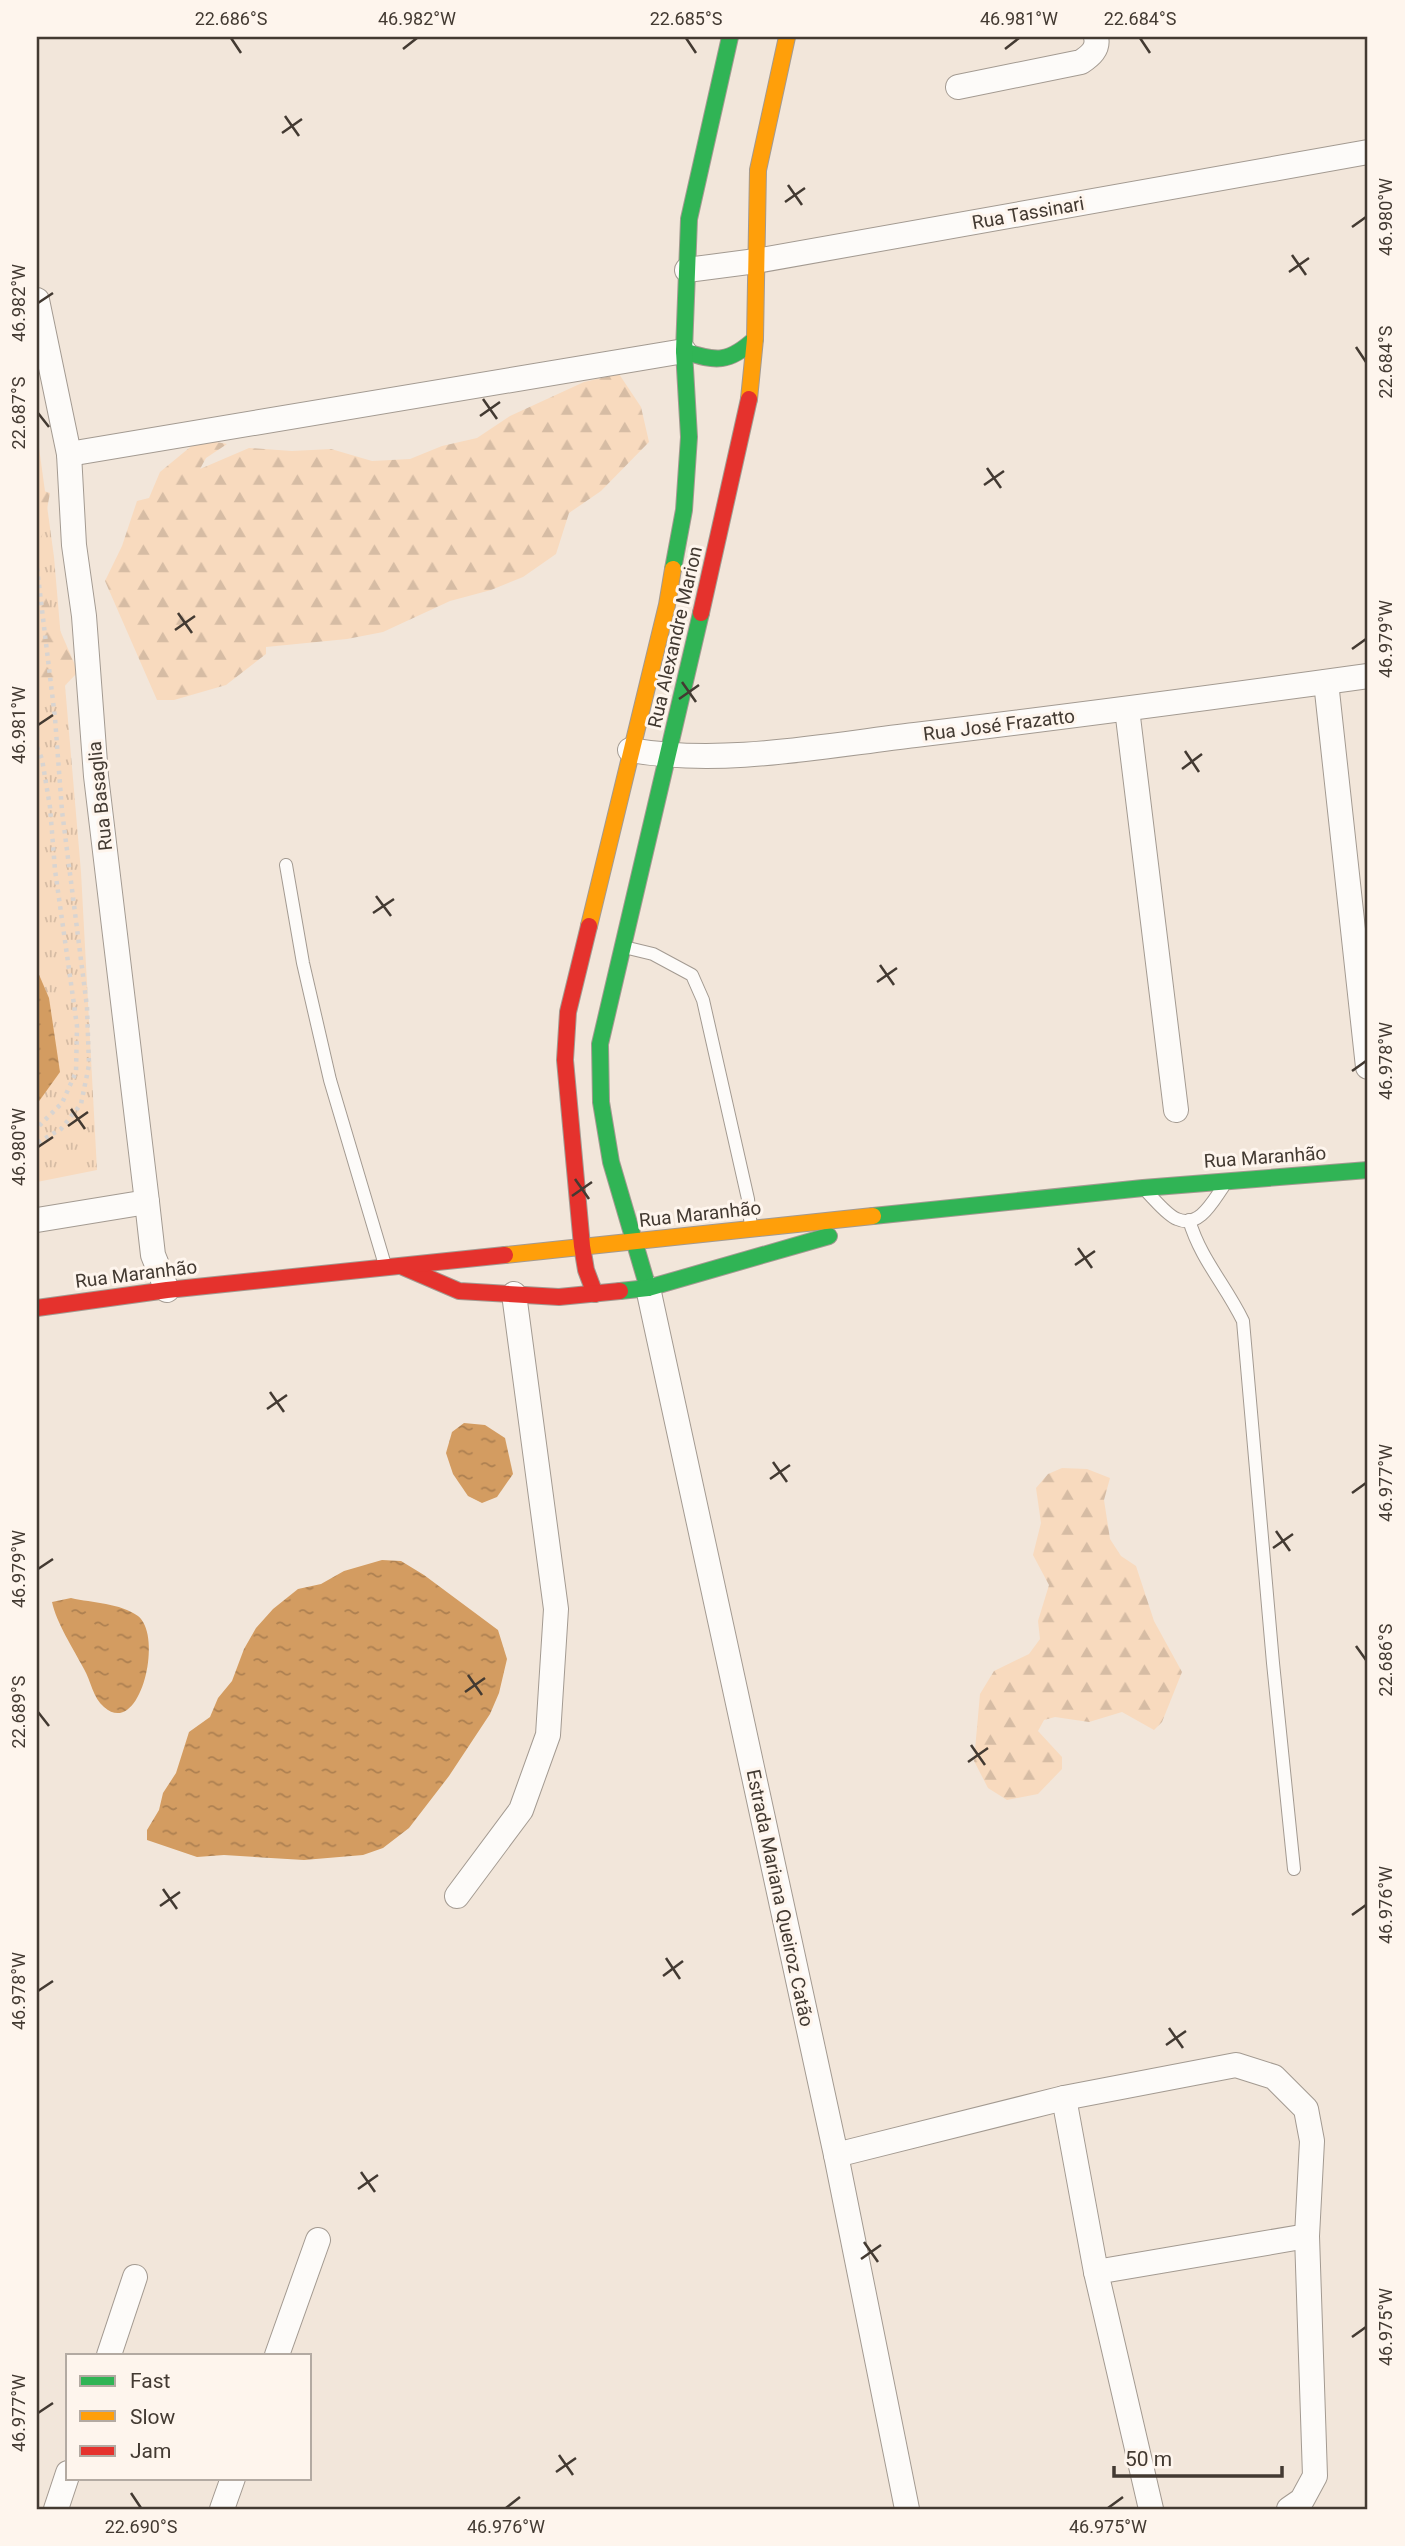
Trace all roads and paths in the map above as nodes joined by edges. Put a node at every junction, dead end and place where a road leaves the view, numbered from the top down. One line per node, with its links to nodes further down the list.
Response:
1 (730, 37): 7 (street, Rua Alexandre Marion)
2 (787, 37): 6 (street, Rua Alexandre Marion)
3 (1096, 37): 4 (street)
4 (958, 87)
5 (1368, 152): 6 (street, Rua Tassinari)
6 (756, 261): 7 (street, Rua Tassinari); 9 (street, Rua Alexandre Marion)
7 (687, 270): 10 (street, Rua Alexandre Marion)
8 (37, 300): 11 (street, Rua Basaglia)
9 (755, 339): 10 (street); 18 (street, Rua Alexandre Marion)
10 (684, 351): 11 (street); 17 (street, Rua Alexandre Marion)
11 (69, 454): 28 (street, Rua Basaglia)
12 (37, 568): 24 (path)
13 (1368, 676): 14 (street, Rua José Frazatto)
14 (1326, 682): 15 (street, Rua José Frazatto); 21 (street)
15 (1127, 709): 18 (street, Rua José Frazatto); 22 (street)
16 (37, 747): 23 (path)
17 (630, 750): 18 (street, Rua José Frazatto); 34 (street, Rua Alexandre Marion)
18 (669, 757): 20 (street, Rua Alexandre Marion)
19 (286, 865): 35 (lane)
20 (624, 946): 32 (lane); 33 (street, Rua Alexandre Marion)
21 (1368, 1067)
22 (1176, 1110)
23 (37, 1128)
24 (37, 1143)
25 (1368, 1170): 26 (street, Rua Maranhão)
26 (1228, 1180): 27 (street, Rua Maranhão); 31 (lane)
27 (1143, 1188): 29 (street, Rua Maranhão); 31 (lane)
28 (147, 1202): 30 (street); 37 (street, Rua Basaglia)
29 (898, 1214): 32 (street, Rua Maranhão); 36 (street)
30 (37, 1220)
31 (1188, 1220): 41 (lane)
32 (751, 1230): 33 (street, Rua Maranhão)
33 (633, 1242): 34 (street, Rua Maranhão); 36 (street, Rua Alexandre Marion)
34 (582, 1246): 35 (street, Rua Maranhão); 39 (street, Rua Alexandre Marion)
35 (392, 1266): 37 (street, Rua Maranhão); 38 (street)
36 (648, 1288): 39 (street); 44 (street, Estrada Mariana Queiroz Catão)
37 (167, 1290): 40 (street, Rua Maranhão)
38 (514, 1294): 39 (street); 42 (street)
39 (595, 1294)
40 (37, 1308)
41 (1294, 1869)
42 (457, 1896)
43 (1063, 2098): 44 (street); 45 (street); 47 (street)
44 (836, 2155): 55 (street, Estrada Mariana Queiroz Catão)
45 (1307, 2236): 47 (street); 57 (street)
46 (318, 2240): 50 (street)
47 (1096, 2272): 56 (street)
48 (135, 2277): 49 (street)
49 (109, 2354)
50 (277, 2354)
51 (66, 2479): 53 (street)
52 (232, 2480): 54 (street)
53 (56, 2509)
54 (222, 2509)
55 (907, 2509)
56 (1151, 2509)
57 (1289, 2509)

